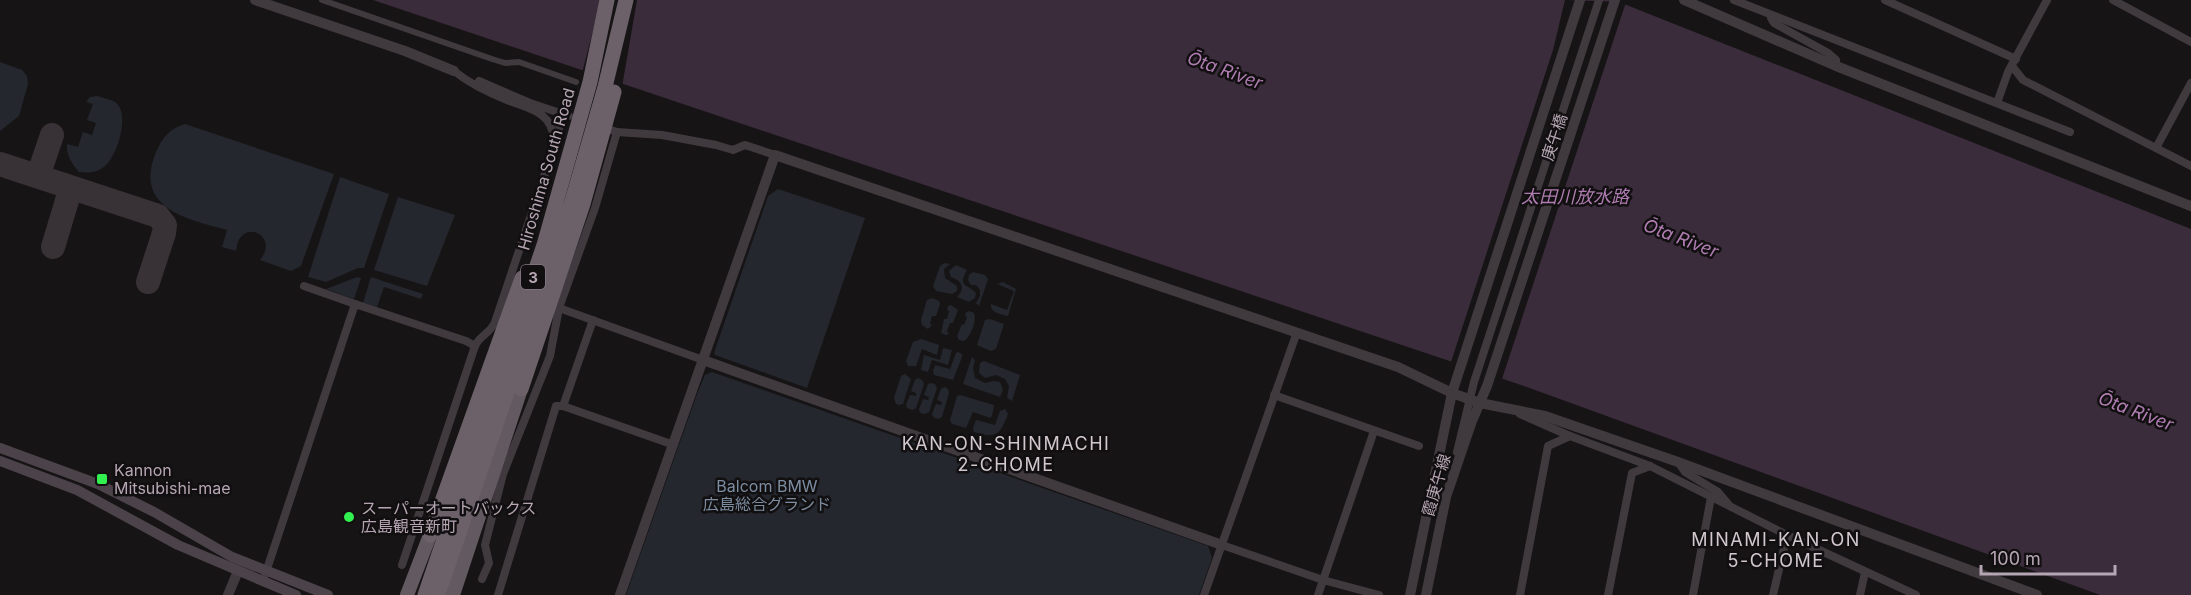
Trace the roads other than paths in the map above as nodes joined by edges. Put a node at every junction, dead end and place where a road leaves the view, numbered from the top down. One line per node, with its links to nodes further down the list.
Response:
1 (255, 0): 17 (street)
2 (322, 0): 18 (street)
3 (607, 0): 18 (highway, 3)
4 (627, 0): 20 (highway, Hiroshima South Road / 3)
5 (1580, 0): 38 (street)
6 (1599, 0): 40 (street)
7 (1615, 0): 36 (street, 庚午橋)
8 (1684, 0): 16 (street)
9 (1734, 0): 13 (street)
10 (1886, 0): 15 (street)
11 (2047, 0): 15 (street)
12 (2113, 0): 14 (street)
13 (1772, 15): 16 (street); 21 (street)
14 (2191, 42)
15 (2014, 63): 21 (street); 24 (street)
16 (1836, 66): 28 (street)
17 (454, 71): 23 (street); 23 (street)
18 (583, 82): 27 (highway, Hiroshima South Road / 3)
19 (2191, 83): 24 (street)
20 (610, 89): 37 (highway); 52 (highway, Hiroshima South Road / 3)
21 (1997, 103): 22 (street)
22 (2070, 132)
23 (554, 147): 34 (street)
24 (2156, 148): 26 (street)
25 (775, 155): 31 (street); 33 (street); 35 (street)
26 (2191, 166)
27 (558, 194): 52 (highway, Hiroshima South Road / 3); 57 (highway)
28 (2191, 206)
29 (304, 286): 30 (street)
30 (355, 304): 34 (street); 62 (street)
31 (559, 308): 32 (street); 41 (street)
32 (593, 320): 35 (street); 42 (street)
33 (1297, 333): 38 (street); 39 (street)
34 (475, 346): 55 (street)
35 (703, 360): 46 (street); 58 (street)
36 (1487, 386): 40 (street, 霞庚午線)
37 (521, 389): 41 (street); 71 (highway)
38 (1452, 393): 40 (street); 77 (street)
39 (1274, 394): 44 (street); 58 (street)
40 (1475, 401): 43 (street); 78 (street, 霞庚午線)
41 (530, 406): 63 (street)
42 (563, 406): 46 (street); 72 (street)
43 (1513, 410): 45 (street); 50 (street)
44 (1374, 431): 47 (street); 64 (street)
45 (1570, 436): 51 (street); 79 (street)
46 (674, 445): 73 (street)
47 (1419, 446)
48 (0, 448): 62 (main road)
49 (0, 461): 60 (main road)
50 (1678, 462): 54 (street); 85 (street)
51 (1650, 466): 53 (street); 80 (street)
52 (473, 472): 69 (highway, 3); 70 (highway, 3)
53 (1711, 497): 54 (street); 81 (street)
54 (1730, 506): 56 (street)
55 (412, 533): 57 (street); 59 (street)
56 (1787, 535): 61 (street); 82 (street)
57 (430, 537): 68 (highway)
58 (1222, 545): 64 (street); 74 (street)
59 (402, 566)
60 (238, 571): 62 (main road); 65 (street)
61 (1865, 572): 83 (street); 84 (street)
62 (265, 577): 66 (main road); 67 (main road)
63 (482, 579)
64 (1323, 580): 75 (street); 76 (street)
65 (228, 595)
66 (296, 595)
67 (328, 595)
68 (407, 595)
69 (425, 595)
70 (438, 595)
71 (453, 595)
72 (498, 595)
73 (620, 595)
74 (1204, 595)
75 (1318, 595)
76 (1379, 595)
77 (1410, 595)
78 (1426, 595)
79 (1520, 595)
80 (1608, 595)
81 (1693, 595)
82 (1773, 595)
83 (1860, 595)
84 (1916, 595)
85 (2037, 595)

